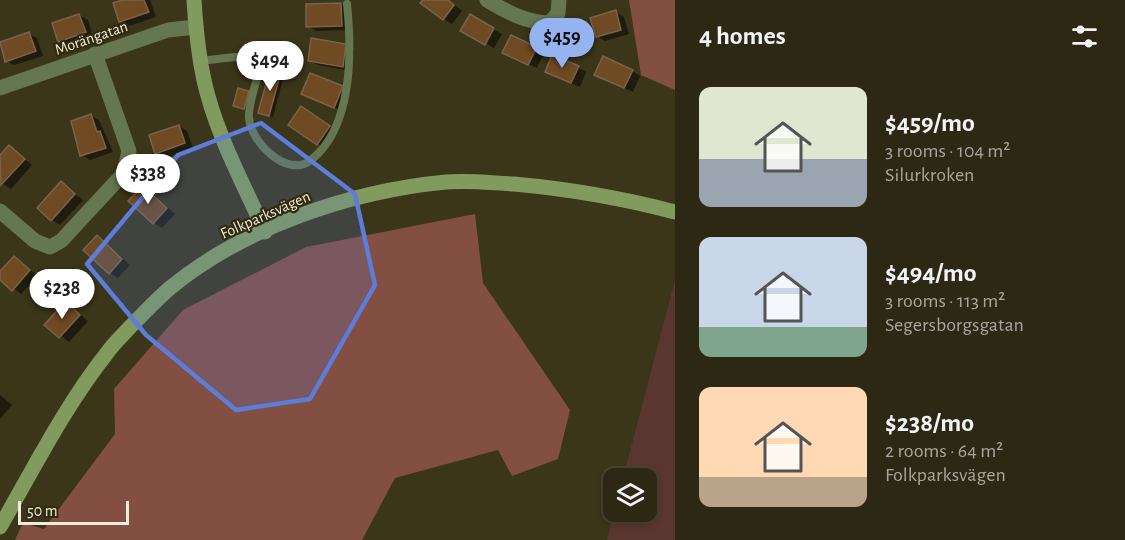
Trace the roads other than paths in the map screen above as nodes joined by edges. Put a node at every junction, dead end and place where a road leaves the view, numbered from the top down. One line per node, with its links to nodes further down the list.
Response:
1 (194, 0): 5 (main road)
2 (488, 0): 3 (street)
3 (559, 0)
4 (347, 4): 7 (lane)
5 (196, 27): 6 (street, Morängatan); 8 (main road)
6 (95, 54): 10 (street, Morängatan); 11 (street)
7 (262, 60): 8 (lane); 9 (lane)
8 (200, 61): 13 (main road)
9 (289, 66)
10 (0, 88)
11 (0, 211)
12 (675, 212): 13 (main road, Folkparksvägen)
13 (266, 232): 14 (main road, Folkparksvägen)
14 (0, 527)

